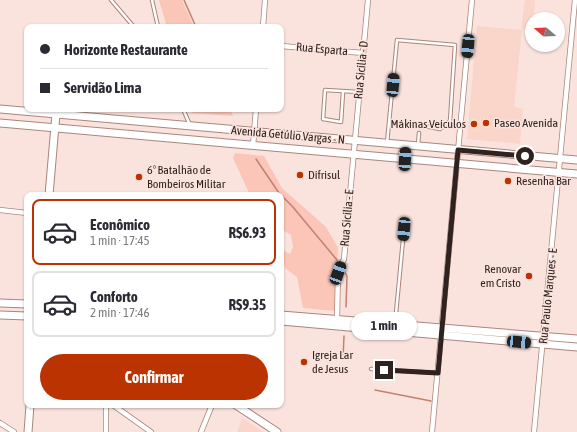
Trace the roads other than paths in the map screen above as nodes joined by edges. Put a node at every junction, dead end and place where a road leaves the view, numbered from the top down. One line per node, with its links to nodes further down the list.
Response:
1 (111, 0): 7 (lane)
2 (152, 0): 8 (lane)
3 (265, 0): 9 (street)
4 (368, 0): 11 (street, Rua Sicília - D)
5 (472, 0): 37 (street)
6 (575, 0): 40 (street, Rua Paulo Marques - E)
7 (131, 24)
8 (157, 24)
9 (263, 24)
10 (284, 46): 11 (street, Rua Esparta)
11 (363, 53): 13 (street, Rua Sicília - D)
12 (343, 92): 12 (lane); 13 (lane)
13 (359, 92): 31 (street, Rua Sicília - D)
14 (0, 109): 15 (street, Avenida Getúlio Vargas - N)
15 (24, 111)
16 (34, 112): 19 (street, Avenida Getúlio Vargas - N)
17 (184, 112): 23 (lane)
18 (256, 112): 27 (street)
19 (56, 114): 20 (street, Avenida Getúlio Vargas - N); 25 (street)
20 (136, 121): 22 (street, Avenida Getúlio Vargas - N); 29 (street)
21 (0, 123): 25 (street, Avenida Getúlio Vargas - N)
22 (156, 123): 23 (street, Avenida Getúlio Vargas - N); 30 (street)
23 (190, 126): 26 (street, Avenida Getúlio Vargas - N)
24 (419, 127): 33 (lane)
25 (55, 128): 29 (street, Avenida Getúlio Vargas - N); 45 (street)
26 (237, 130): 27 (street, Avenida Getúlio Vargas - N); 32 (street)
27 (254, 132): 31 (street, Avenida Getúlio Vargas - N); 35 (street)
28 (419, 133): 36 (lane)
29 (135, 135): 30 (street, Avenida Getúlio Vargas - N)
30 (154, 137): 32 (street, Avenida Getúlio Vargas - N)
31 (354, 141): 33 (street, Avenida Getúlio Vargas - N); 38 (street, Rua Sicília - E)
32 (235, 144): 35 (street, Avenida Getúlio Vargas - N)
33 (387, 144): 34 (street, Avenida Getúlio Vargas - N)
34 (405, 145): 36 (street, Avenida Getúlio Vargas - N); 39 (street)
35 (253, 146): 38 (street, Avenida Getúlio Vargas - N)
36 (418, 146): 37 (street, Avenida Getúlio Vargas - N)
37 (458, 150): 40 (street, Avenida Getúlio Vargas - N); 42 (street)
38 (353, 154): 39 (street, Avenida Getúlio Vargas - N); 54 (street, Rua Sicília - E)
39 (405, 159): 42 (street, Avenida Getúlio Vargas - N)
40 (561, 159): 41 (street, Avenida Getúlio Vargas - N); 43 (street, Rua Paulo Marques - E)
41 (577, 160)
42 (457, 164): 43 (street, Avenida Getúlio Vargas - N); 57 (street)
43 (560, 173): 44 (street, Avenida Getúlio Vargas - N); 59 (street, Rua Paulo Marques - E)
44 (577, 174)
45 (49, 192)
46 (0, 210): 47 (street)
47 (24, 213)
48 (404, 229): 56 (lane)
49 (0, 303): 50 (street)
50 (24, 304)
51 (0, 315): 53 (street)
52 (284, 315): 54 (street)
53 (24, 316)
54 (337, 319): 56 (street)
55 (284, 321): 57 (street)
56 (395, 324): 57 (street)
57 (442, 331): 59 (street); 62 (street)
58 (577, 339): 59 (street)
59 (543, 340): 60 (street); 76 (street, Rua Paulo Marques - E)
60 (577, 347)
61 (371, 369): 62 (lane)
62 (438, 373): 75 (street)
63 (30, 408): 70 (street)
64 (106, 408): 71 (street)
65 (117, 408): 72 (street)
66 (211, 408): 73 (street)
67 (241, 408): 74 (street)
68 (0, 423): 69 (street)
69 (14, 432)
70 (28, 432)
71 (106, 432)
72 (151, 432)
73 (201, 432)
74 (277, 432)
75 (432, 432)
76 (534, 432)

